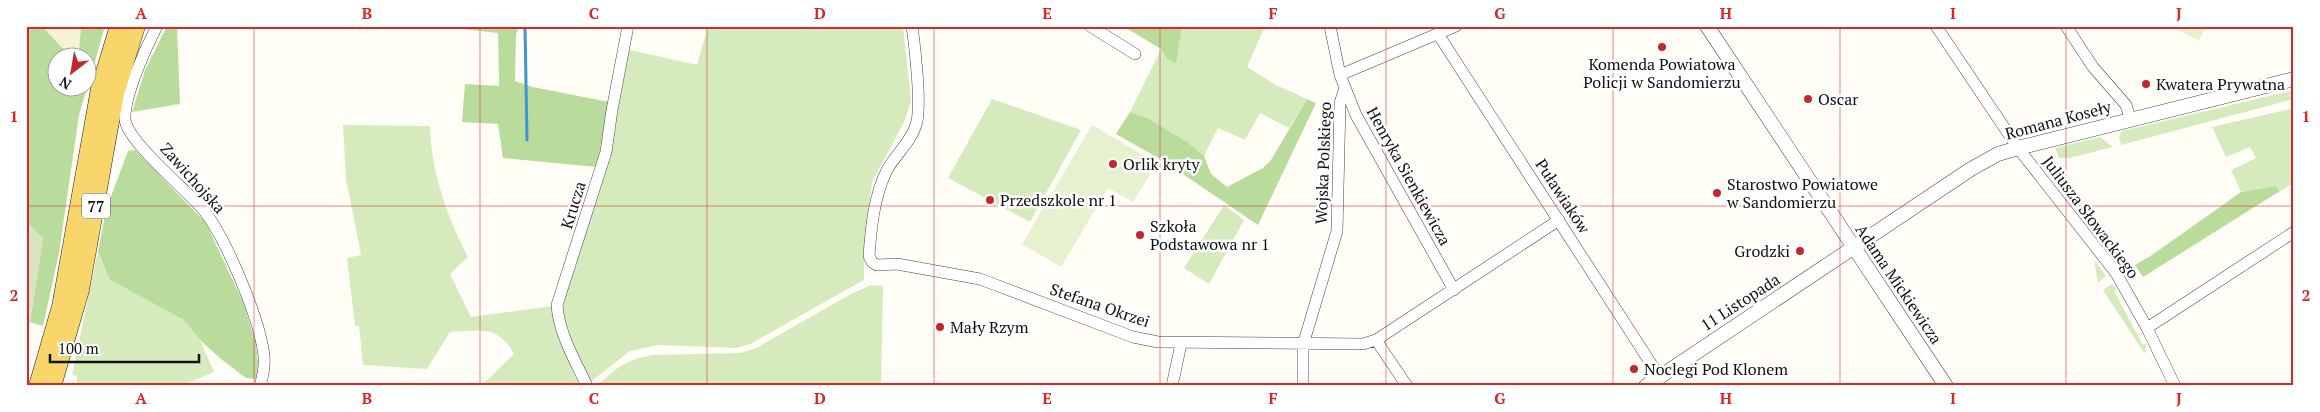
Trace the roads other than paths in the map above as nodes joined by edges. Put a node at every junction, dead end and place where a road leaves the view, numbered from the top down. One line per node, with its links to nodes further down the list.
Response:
1 (119, 26): 28 (main road, 77)
2 (136, 26): 29 (main road, 77)
3 (157, 26): 30 (street, Zawichojska)
4 (628, 26): 31 (street, Krucza)
5 (912, 26): 25 (street, Stefana Okrzei)
6 (1090, 26): 13 (street)
7 (1330, 26): 14 (street, Henryka Sienkiewicza)
8 (1456, 26): 12 (street)
9 (1707, 26): 21 (street, Adama Mickiewicza)
10 (1936, 26): 18 (street, Juliusza Słowackiego)
11 (2066, 26): 17 (street)
12 (1438, 34): 14 (street); 19 (street, Puławiaków)
13 (1136, 54)
14 (1340, 75): 16 (street, Henryka Sienkiewicza)
15 (2294, 79): 17 (street, Romana Koseły)
16 (1346, 88): 22 (street, Henryka Sienkiewicza); 26 (street, Wojska Polskiego)
17 (2130, 118): 18 (street, Romana Koseły)
18 (2018, 148): 21 (street, Romana Koseły); 23 (street, Juliusza Słowackiego)
19 (1559, 220): 22 (street); 27 (street, Puławiaków)
20 (2293, 233): 23 (street)
21 (1854, 247): 27 (street, 11 Listopada); 36 (street, Adama Mickiewicza)
22 (1454, 290): 24 (street)
23 (2147, 328): 37 (street, Juliusza Słowackiego)
24 (1376, 340): 26 (street, Stefana Okrzei); 34 (street)
25 (1180, 344): 26 (street, Stefana Okrzei); 32 (street)
26 (1303, 344): 33 (street, Wojska Polskiego)
27 (1659, 376): 35 (street, 11 Listopada)
28 (38, 386)
29 (52, 386)
30 (260, 386)
31 (587, 386)
32 (1172, 386)
33 (1303, 386)
34 (1407, 386)
35 (1646, 386)
36 (1946, 386)
37 (2175, 386)

